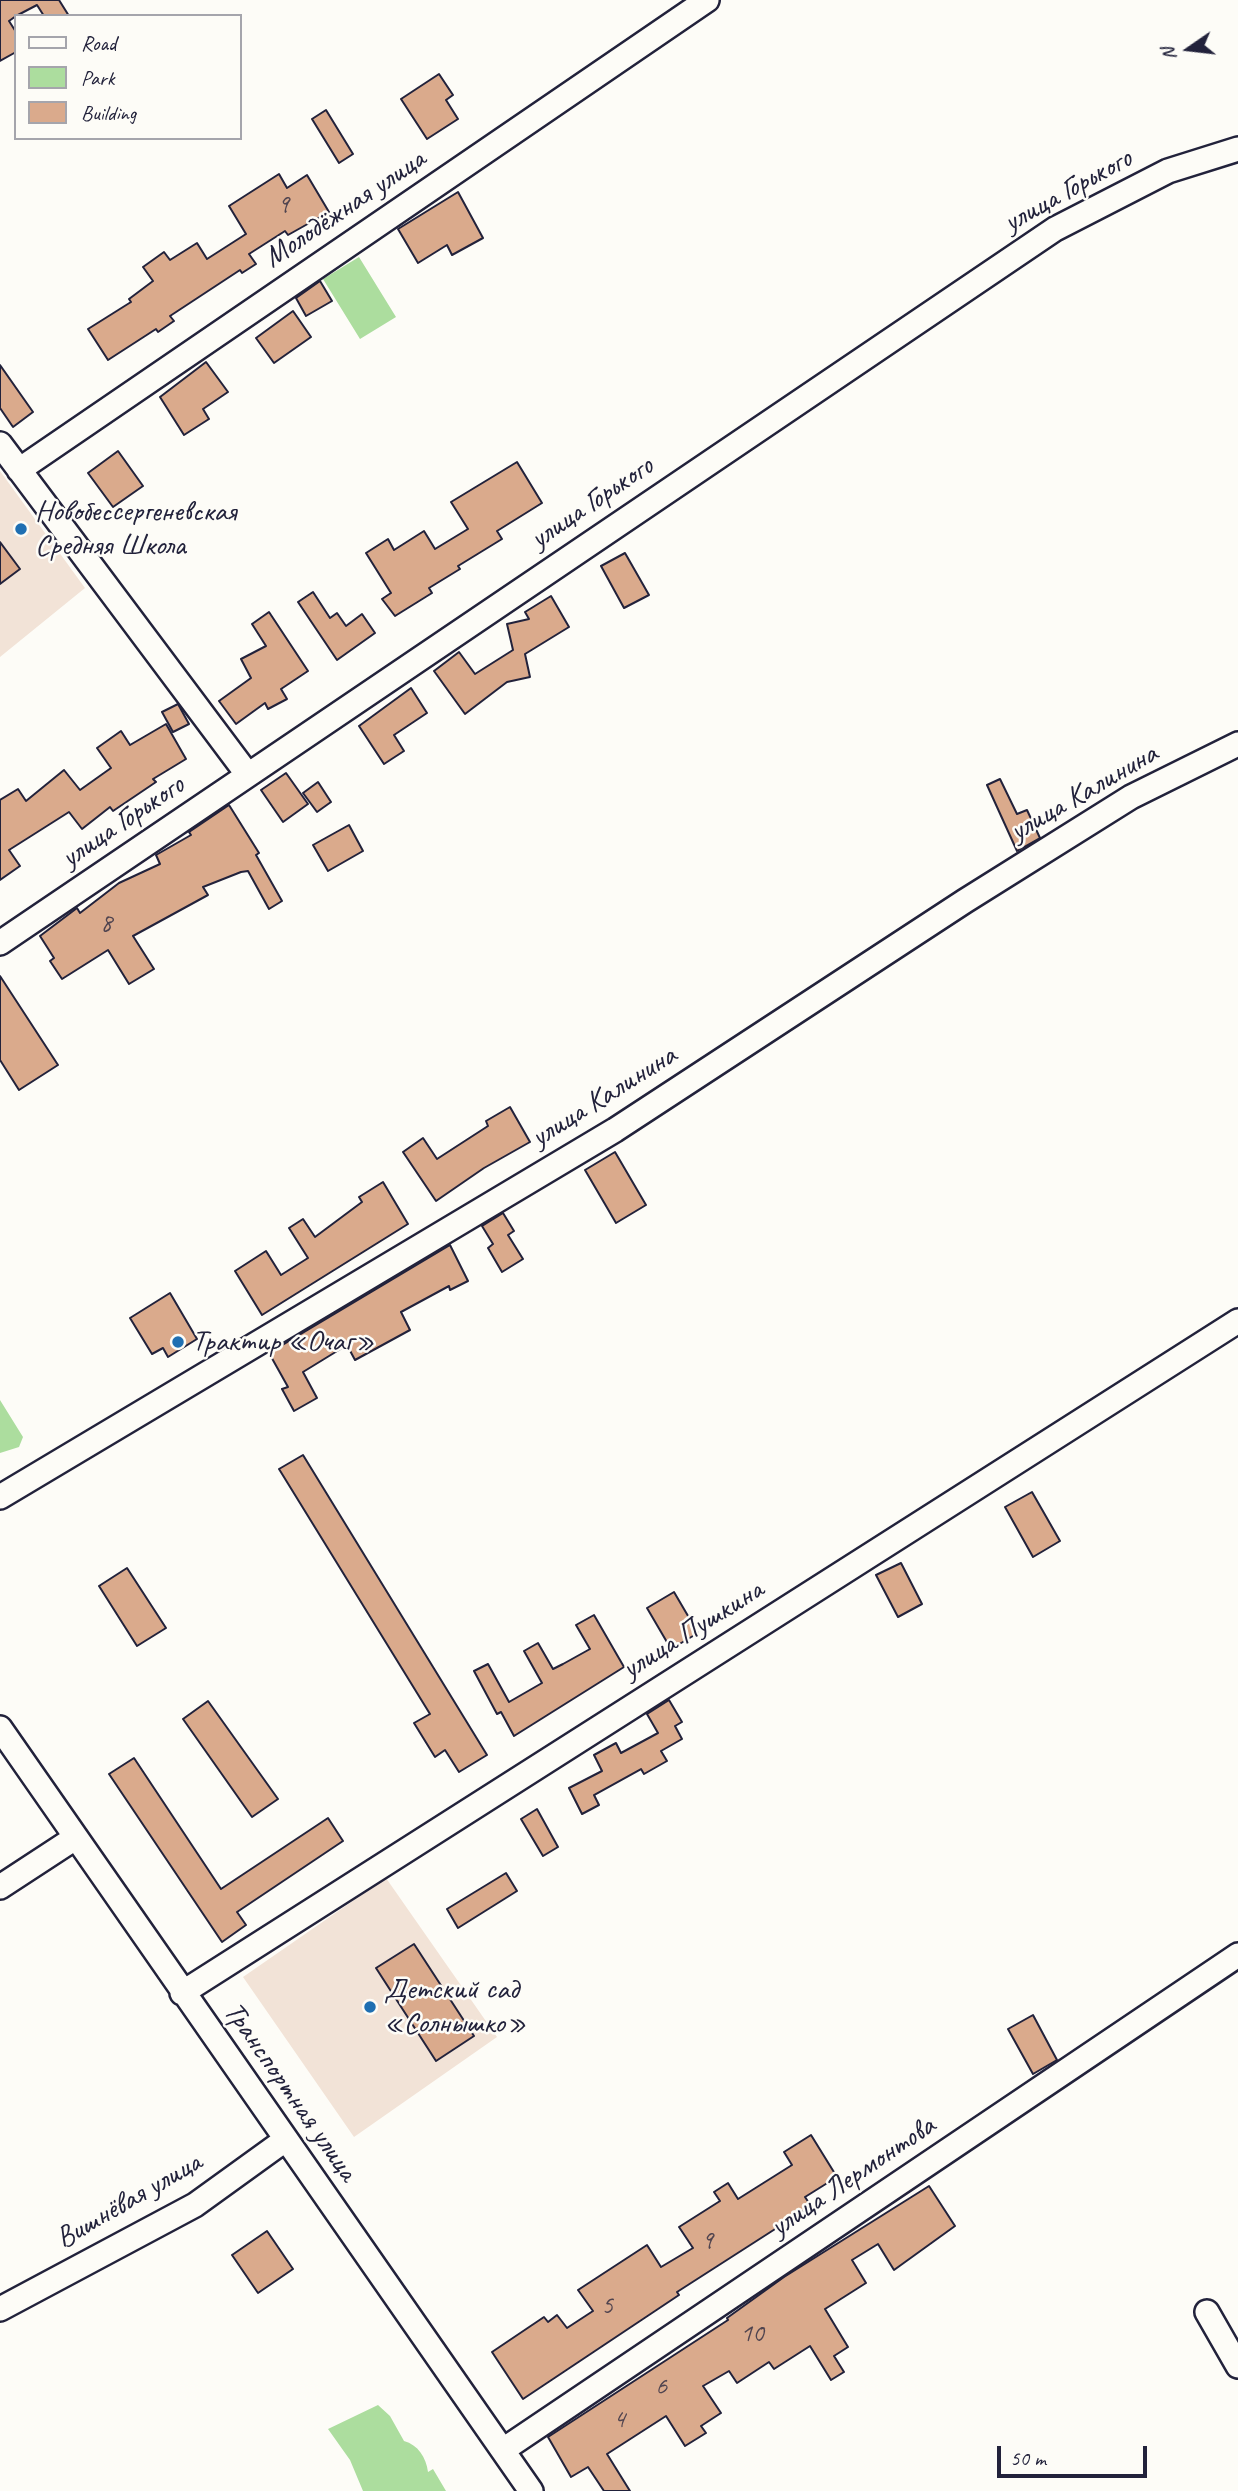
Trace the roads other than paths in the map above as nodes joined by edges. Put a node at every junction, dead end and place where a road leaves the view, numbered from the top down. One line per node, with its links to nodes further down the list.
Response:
1 (707, 0): 4 (street, Молодёжная улица)
2 (1238, 149): 6 (street, улица Горького)
3 (0, 444): 4 (street)
4 (19, 470): 6 (street)
5 (1238, 744): 9 (street, улица Калинина)
6 (248, 775): 7 (street, улица Горького)
7 (0, 943)
8 (1238, 1321): 14 (street, улица Пушкина)
9 (0, 1497)
10 (0, 1728): 11 (street, Транспортная улица)
11 (75, 1838): 12 (street); 14 (street, Транспортная улица)
12 (0, 1887)
13 (1238, 1955): 19 (street, улица Лермонтова)
14 (182, 1993): 15 (street, Транспортная улица)
15 (285, 2140): 16 (street, Вишнёвая улица); 19 (street, Транспортная улица)
16 (0, 2309)
17 (1207, 2312): 18 (street)
18 (1238, 2366)
19 (503, 2450): 20 (street, Транспортная улица)
20 (531, 2491)

